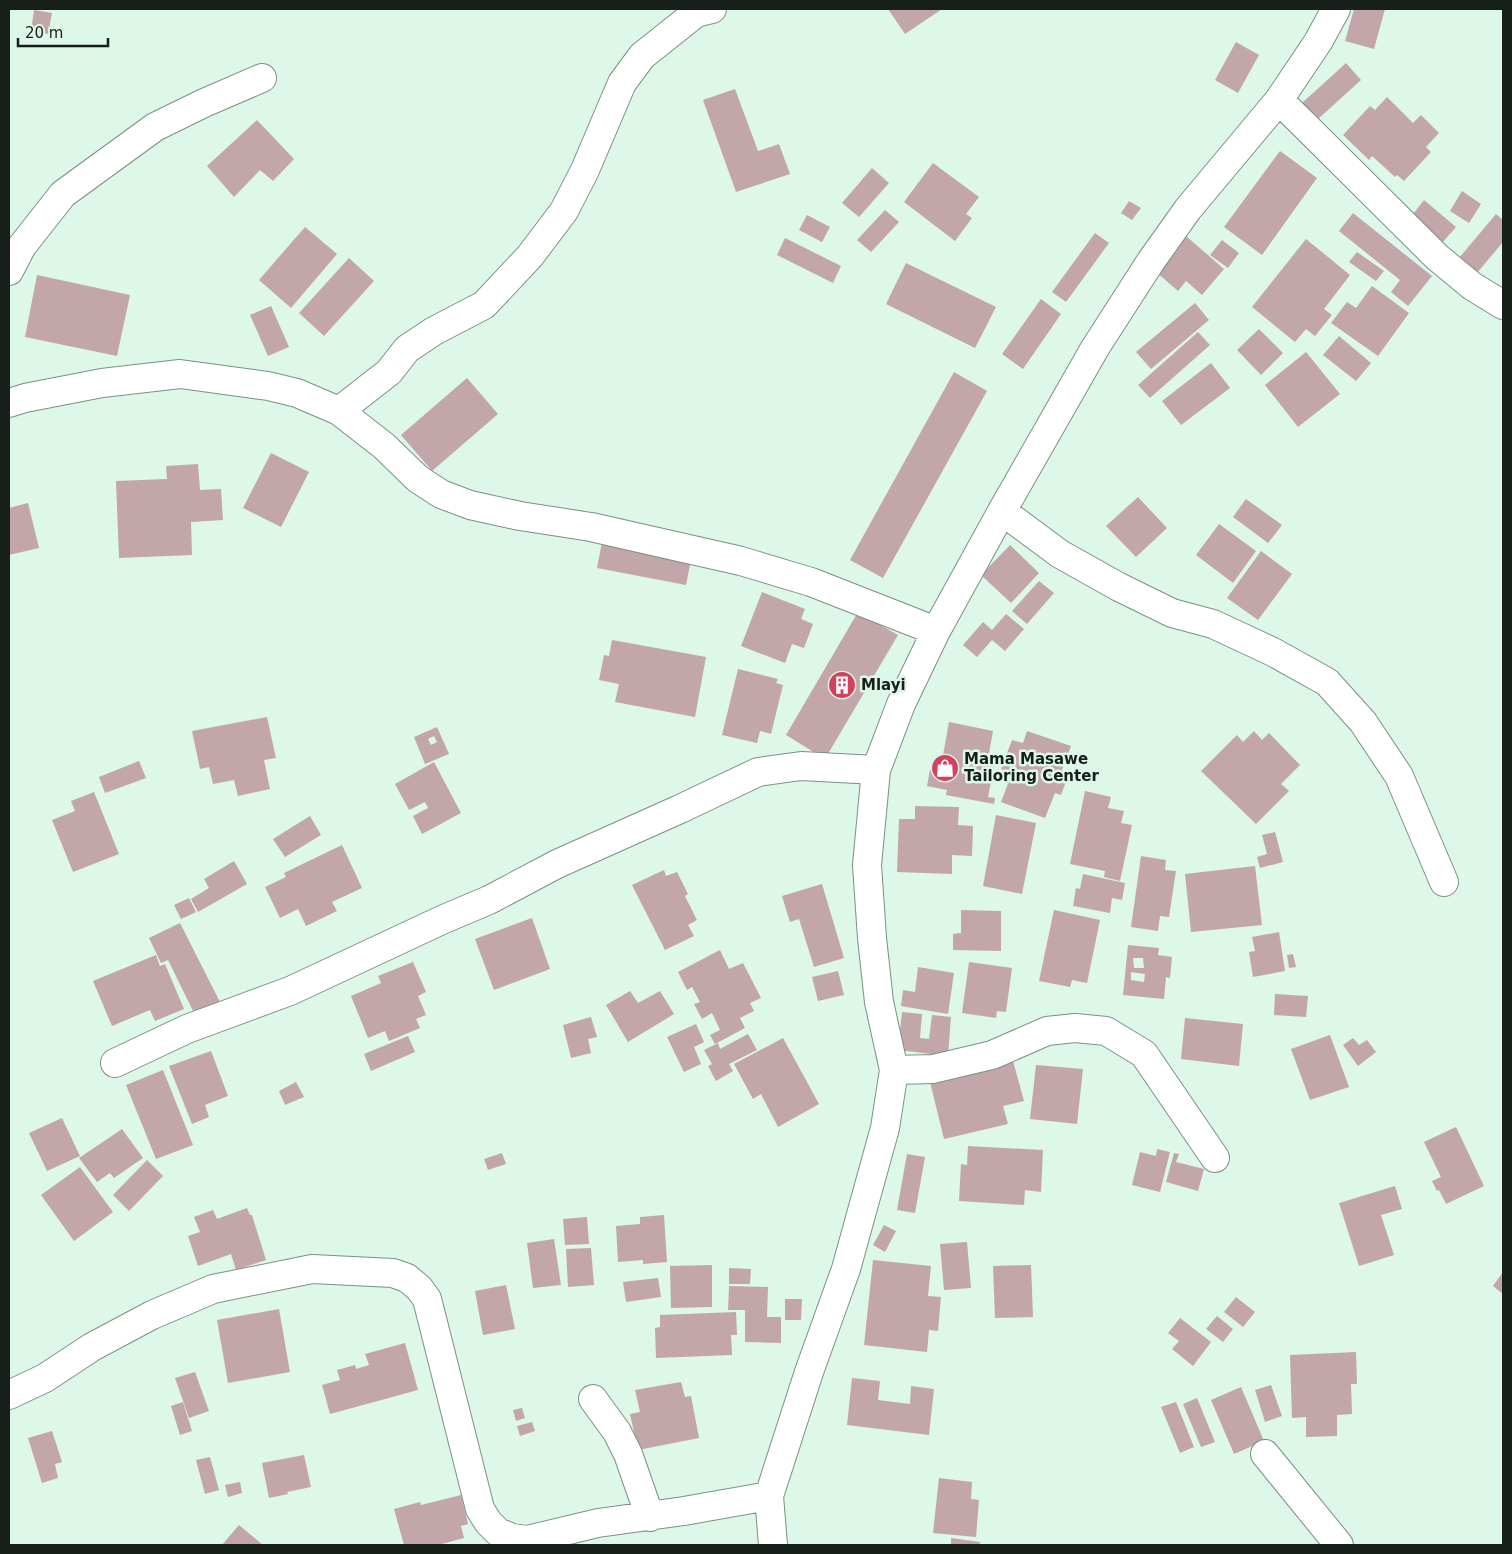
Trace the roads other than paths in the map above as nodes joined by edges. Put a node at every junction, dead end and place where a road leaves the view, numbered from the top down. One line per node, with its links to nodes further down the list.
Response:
1 (712, 9): 8 (street)
2 (1336, 9): 4 (street)
3 (262, 78): 5 (street)
4 (1279, 100): 6 (street); 9 (street)
5 (9, 271)
6 (1503, 305)
7 (9, 403): 8 (street)
8 (339, 411): 10 (street)
9 (1002, 511): 10 (street); 12 (street)
10 (936, 631): 11 (street)
11 (876, 770): 13 (street); 14 (street)
12 (1444, 882)
13 (115, 1063)
14 (894, 1070): 15 (street); 19 (street)
15 (1215, 1158)
16 (9, 1395): 20 (street)
17 (593, 1399): 20 (street)
18 (1265, 1454): 22 (street)
19 (769, 1496): 20 (street); 21 (street)
20 (650, 1517)
21 (773, 1545)
22 (1339, 1545)

